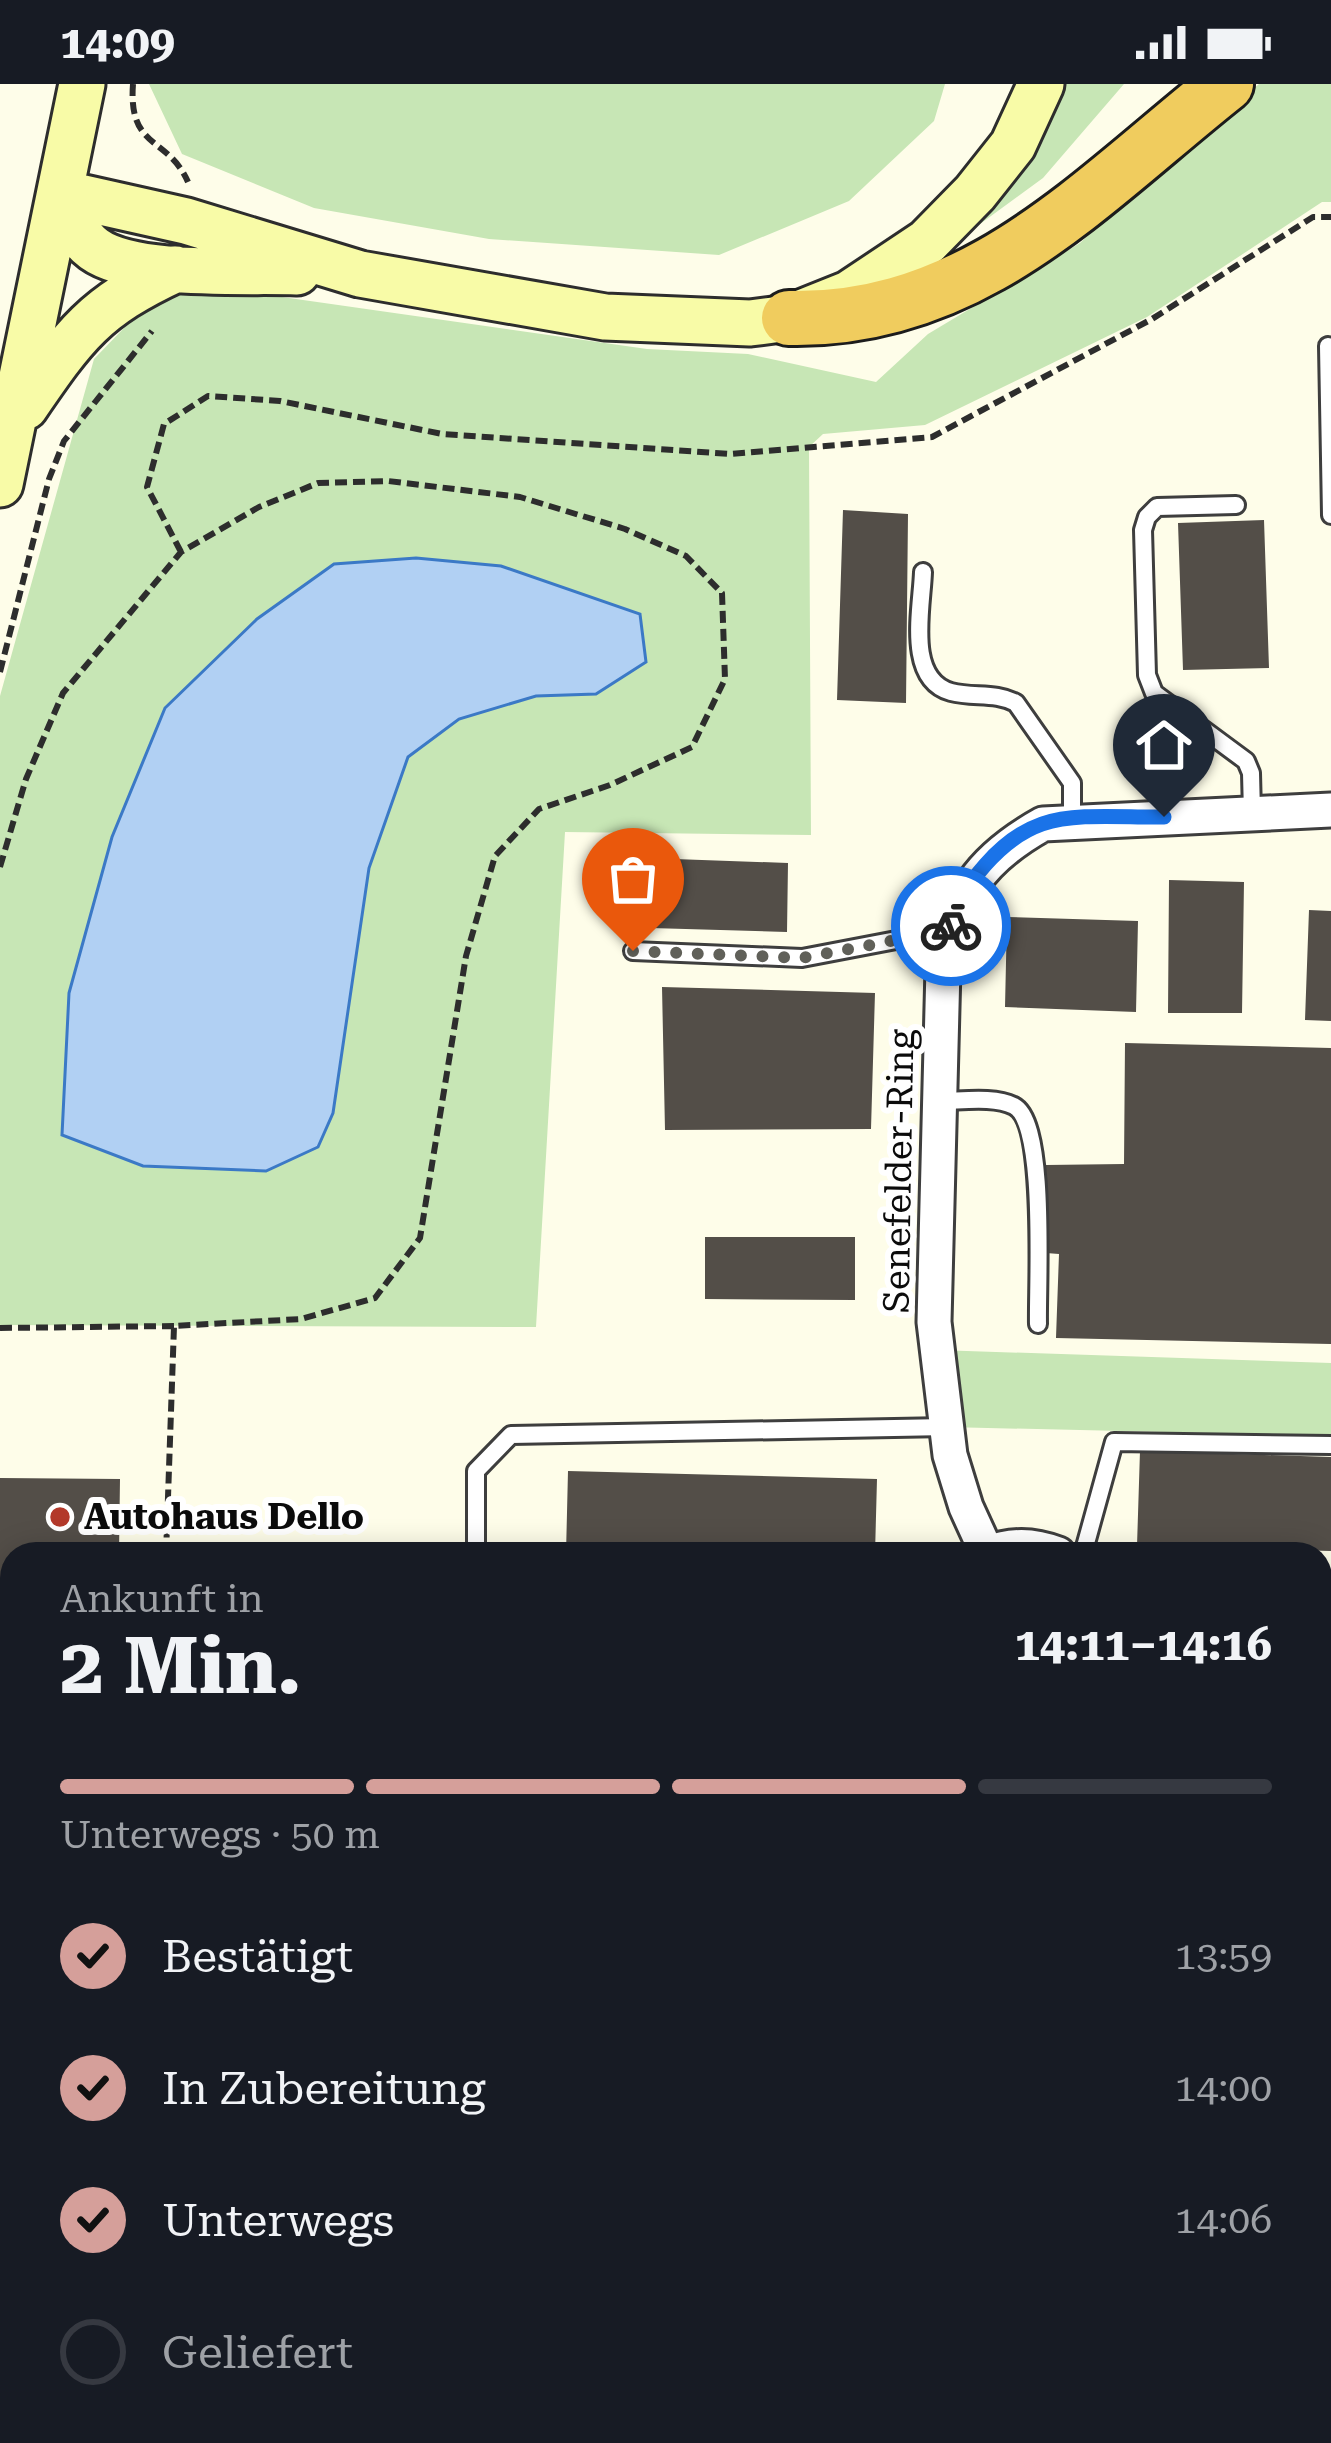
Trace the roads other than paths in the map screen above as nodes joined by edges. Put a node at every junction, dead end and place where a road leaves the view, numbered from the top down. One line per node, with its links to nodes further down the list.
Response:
1 (82, 84): 4 (main road)
2 (1041, 84): 7 (main road)
3 (1226, 84): 7 (highway)
4 (61, 193): 5 (main road); 6 (main road); 9 (main road)
5 (178, 268): 6 (main road); 9 (main road)
6 (360, 274): 7 (main road)
7 (789, 318)
8 (1328, 346): 12 (lane)
9 (13, 424): 10 (main road)
10 (0, 484)
11 (1236, 505): 15 (lane)
12 (1331, 514)
13 (923, 572): 16 (lane)
14 (1331, 810): 15 (street, Senefelder-Ring)
15 (1252, 813): 16 (street, Senefelder-Ring)
16 (1072, 820): 17 (street, Senefelder-Ring)
17 (947, 939): 18 (lane); 19 (street, Senefelder-Ring)
18 (633, 951)
19 (940, 1101): 20 (lane); 21 (street, Senefelder-Ring)
20 (1038, 1324)
21 (946, 1427): 23 (lane); 24 (street, Senefelder-Ring)
22 (1331, 1445): 25 (lane)
23 (476, 1542)
24 (981, 1542)
25 (1086, 1542)

